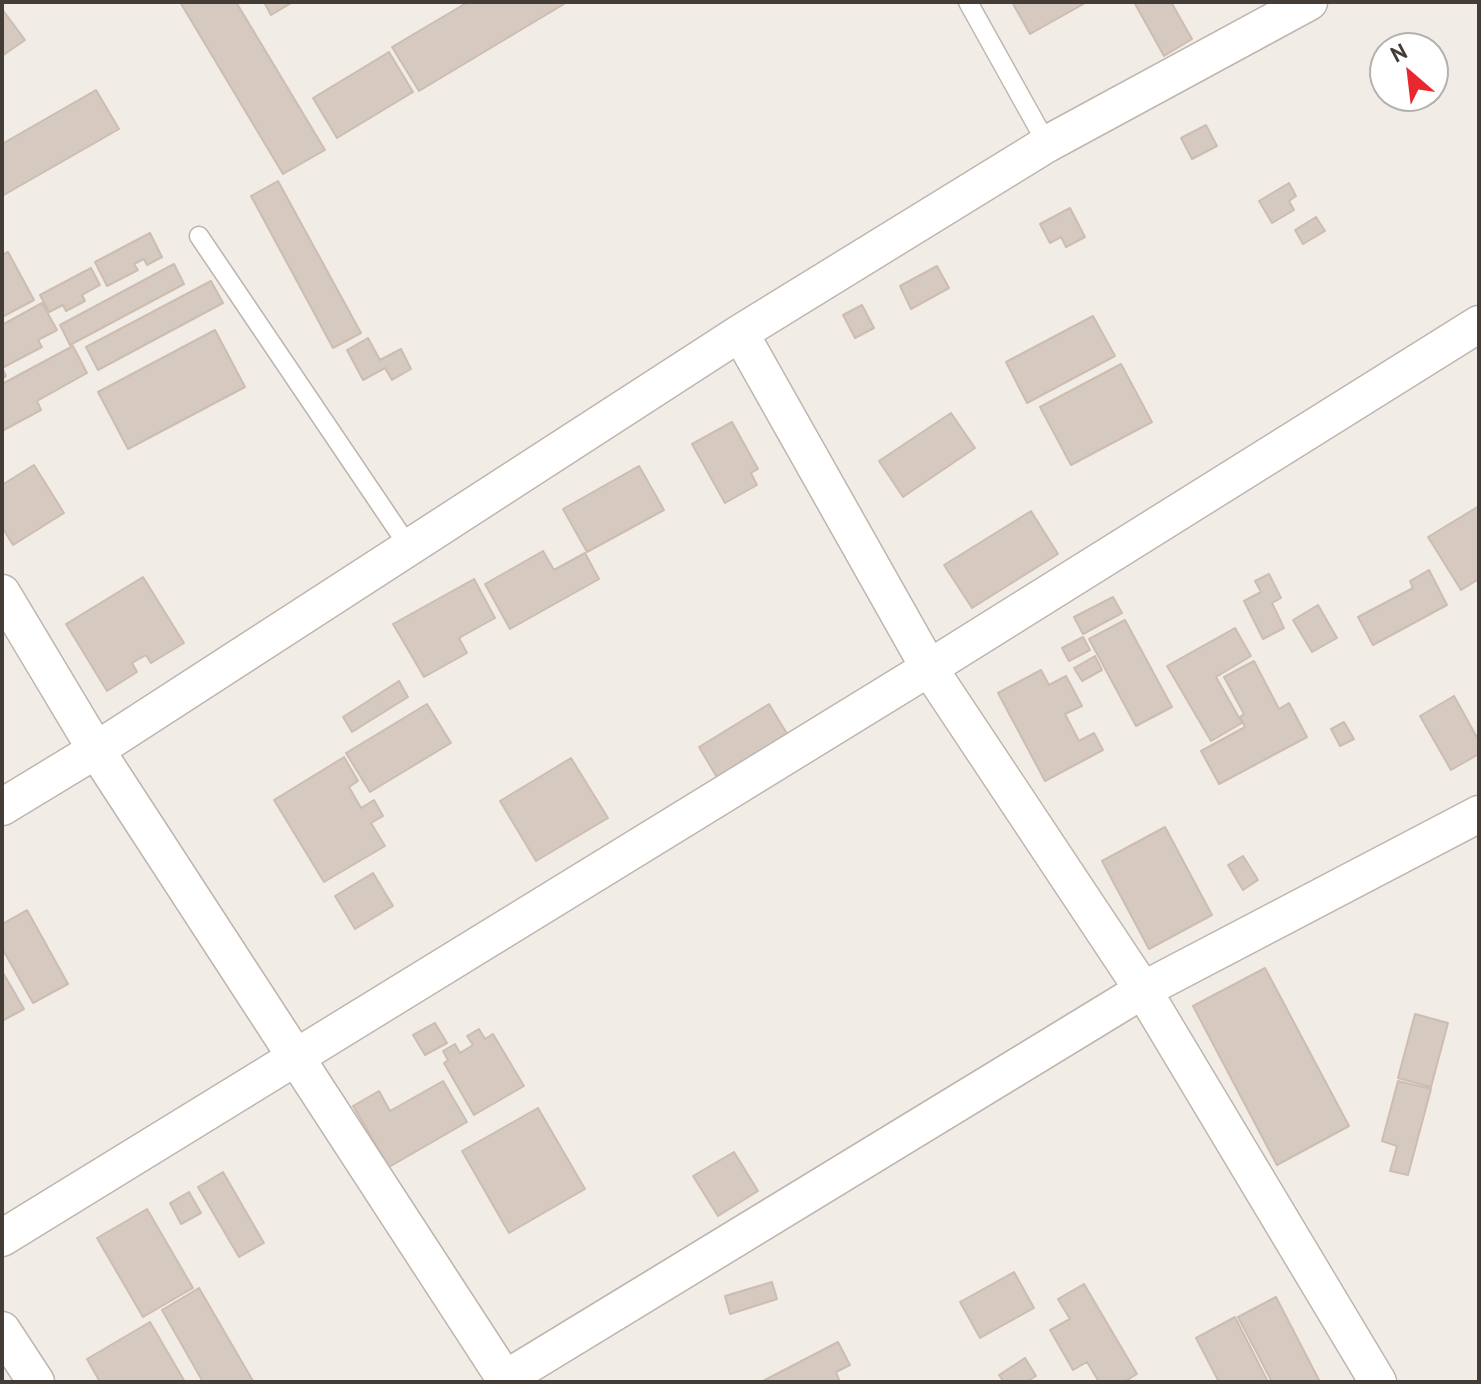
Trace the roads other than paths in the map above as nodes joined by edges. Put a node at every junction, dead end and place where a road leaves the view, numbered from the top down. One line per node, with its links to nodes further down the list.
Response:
1 (968, 2): 3 (lane)
2 (1309, 2): 3 (street)
3 (1047, 144): 6 (street)
4 (199, 236): 7 (lane)
5 (1479, 324): 9 (street)
6 (740, 333): 7 (street); 9 (street)
7 (409, 547): 10 (street)
8 (2, 593): 10 (street)
9 (929, 668): 13 (street); 14 (street)
10 (96, 750): 11 (street); 14 (street)
11 (2, 807)
12 (1479, 814): 13 (street)
13 (1143, 990): 17 (street); 19 (street)
14 (295, 1056): 15 (street); 17 (street)
15 (2, 1238)
16 (2, 1330): 18 (street)
17 (505, 1380)
18 (36, 1382)
19 (1378, 1382)

